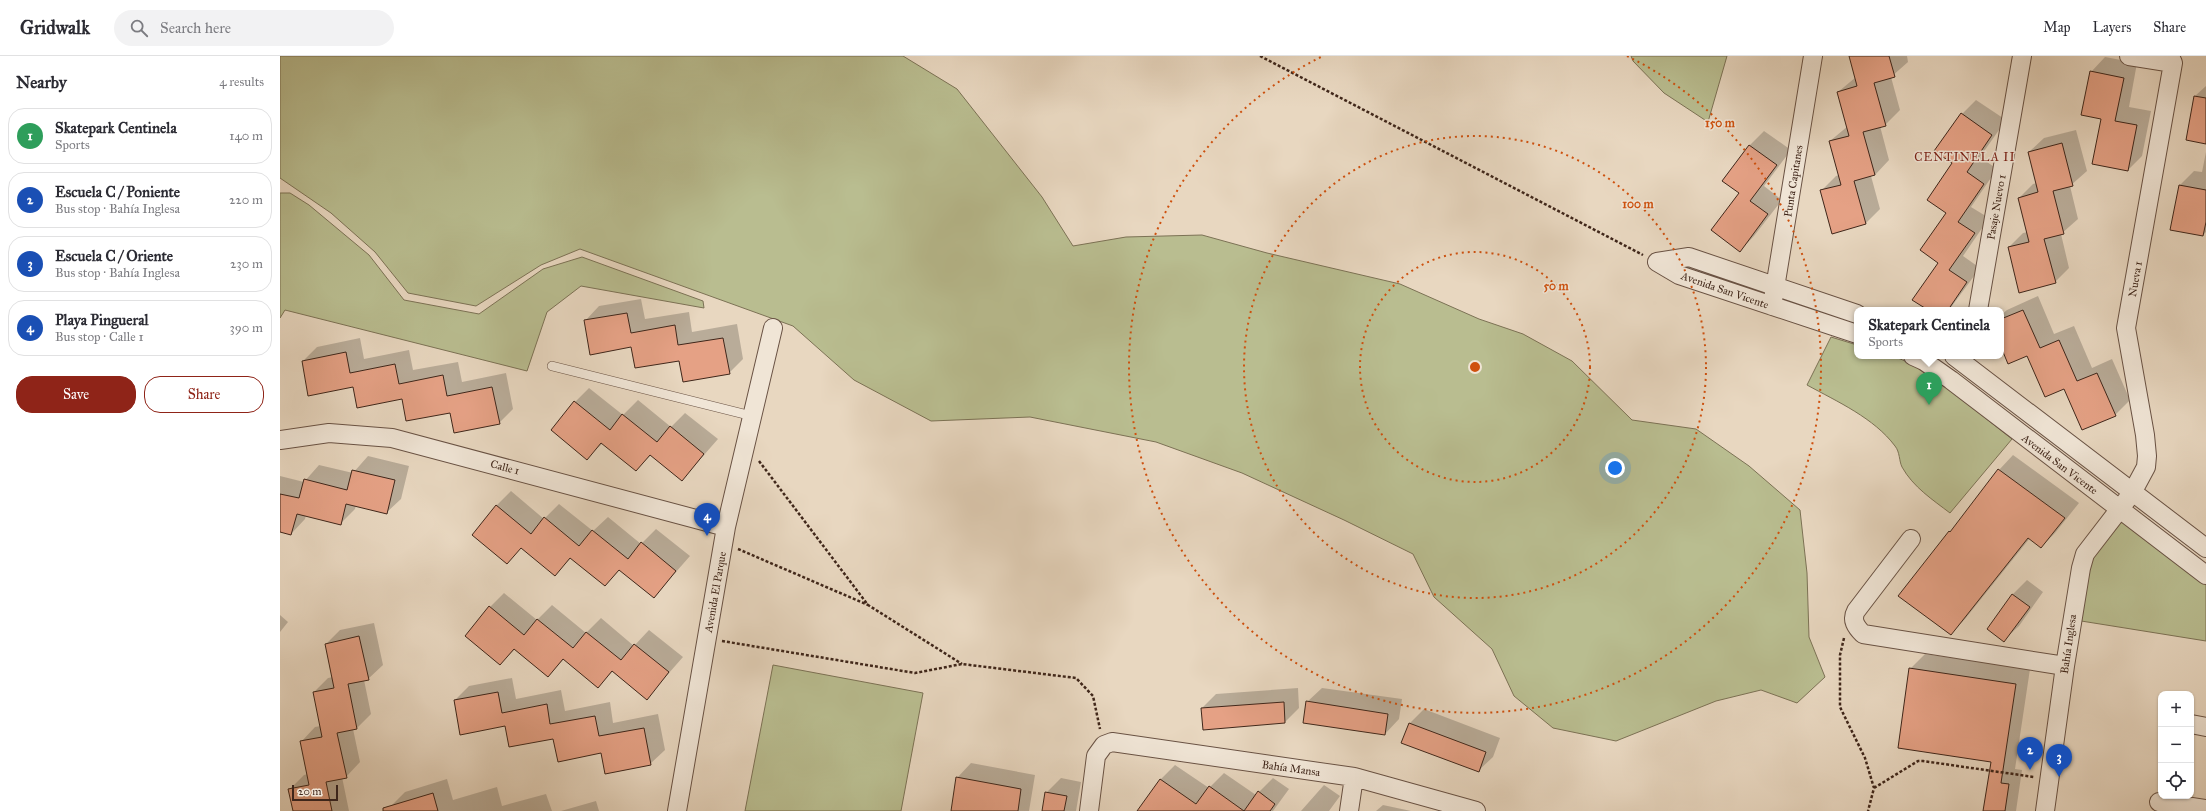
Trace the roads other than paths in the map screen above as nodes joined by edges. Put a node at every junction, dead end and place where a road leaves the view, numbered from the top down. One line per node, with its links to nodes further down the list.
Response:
1 (1813, 56): 5 (street, Punta Capitanes)
2 (2022, 56): 7 (street, Pasaje Nuevo 1)
3 (2129, 56): 4 (street)
4 (2172, 60): 16 (street, Nueva 1)
5 (1776, 287): 6 (street, Punta Capitanes); 6 (street, Avenida San Vicente); 8 (street, Avenida San Vicente)
6 (1772, 306): 10 (street, Avenida San Vicente)
7 (1979, 307)
8 (1854, 313)
9 (772, 328): 14 (street, Avenida El Parque)
10 (1854, 333)
11 (1920, 359): 17 (street, Avenida San Vicente)
12 (1965, 359): 16 (street, Avenida San Vicente)
13 (552, 366): 14 (lane)
14 (752, 416): 18 (street, Avenida El Parque)
15 (280, 440): 18 (street, Calle 1)
16 (2132, 493): 17 (street, Bahía Inglesa); 20 (street, Avenida San Vicente)
17 (2120, 509): 21 (street, Avenida San Vicente); 22 (street, Bahía Inglesa)
18 (725, 535): 28 (street, Avenida El Parque)
19 (1911, 539): 22 (street)
20 (2206, 548)
21 (2206, 574)
22 (2065, 666): 32 (street, Bahía Inglesa)
23 (2194, 725): 24 (street)
24 (2206, 727)
25 (1354, 777): 29 (street, Bahía Mansa); 30 (street); 31 (street, Bahía Mansa)
26 (2159, 802): 27 (street)
27 (2206, 809)
28 (677, 811)
29 (1089, 811)
30 (1349, 811)
31 (1476, 811)
32 (2045, 811)

